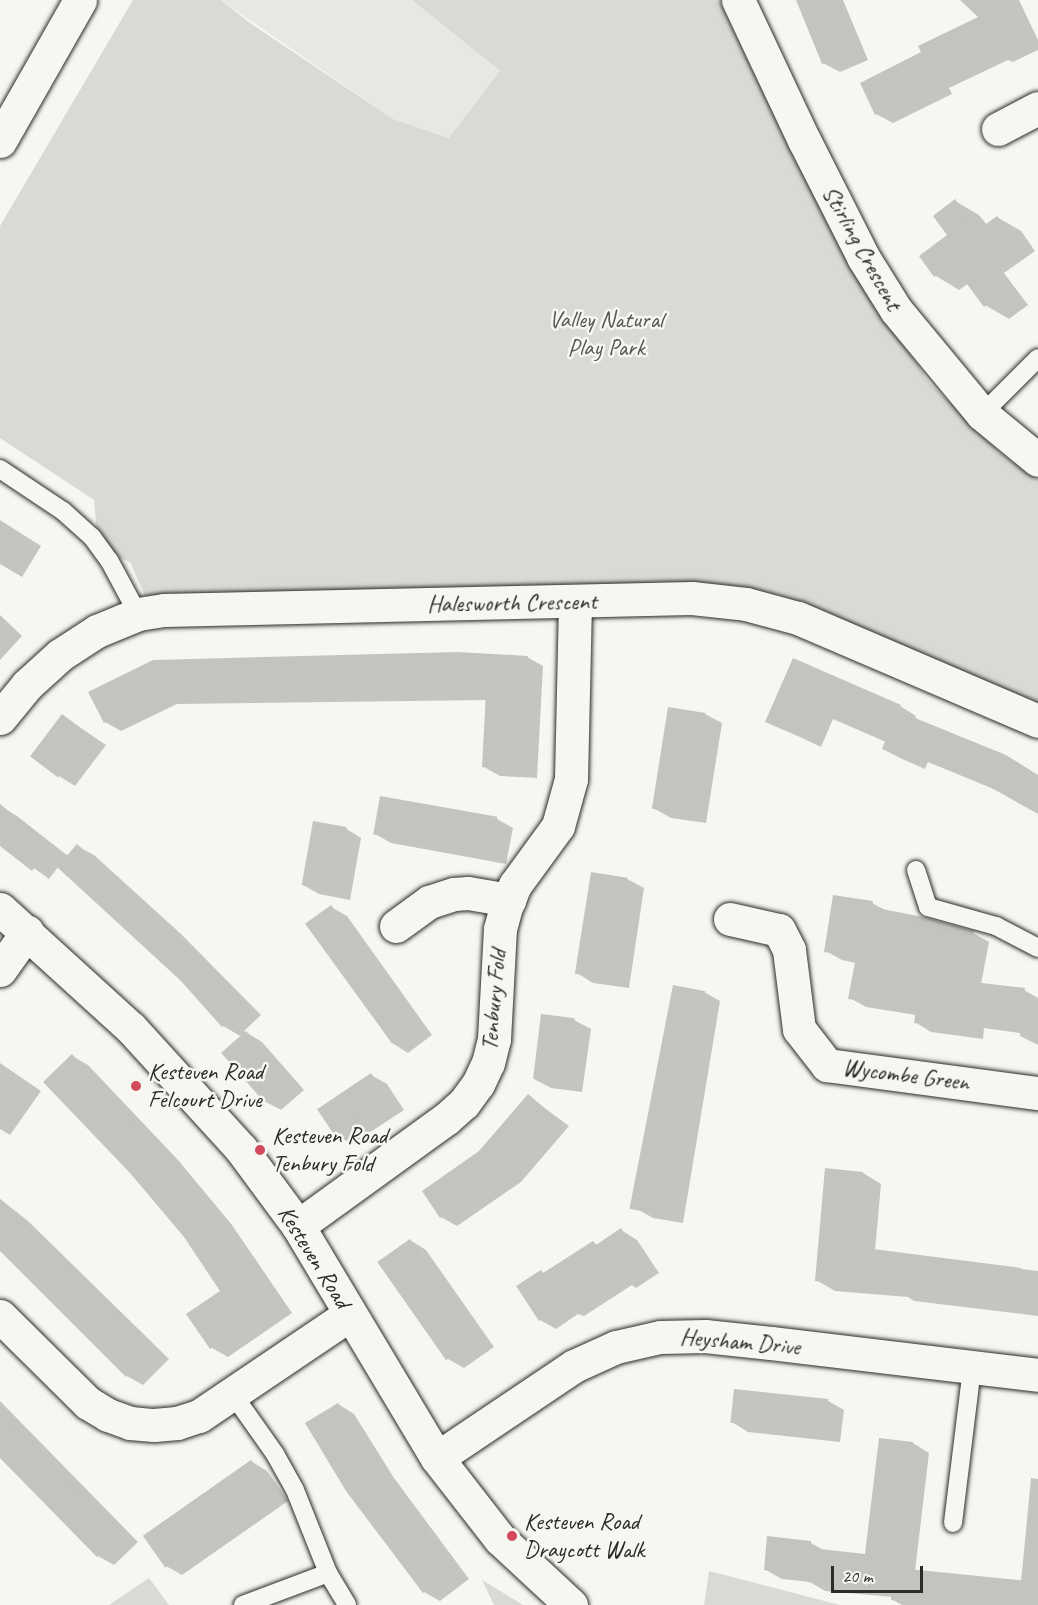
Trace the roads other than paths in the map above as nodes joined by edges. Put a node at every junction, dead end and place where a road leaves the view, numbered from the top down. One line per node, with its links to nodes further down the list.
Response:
1 (80, 0): 5 (street)
2 (738, 0): 7 (street, Stirling Crescent)
3 (1038, 108): 4 (street)
4 (998, 129)
5 (0, 141)
6 (1038, 358): 7 (lane)
7 (982, 414): 8 (street, Stirling Crescent)
8 (1038, 460)
9 (0, 470): 11 (lane)
10 (575, 602): 11 (street, Halesworth Crescent); 13 (street, Halesworth Crescent); 15 (street, Tenbury Fold)
11 (138, 614): 12 (street, Halesworth Crescent)
12 (0, 718)
13 (1038, 721)
14 (916, 870): 20 (lane)
15 (508, 900): 18 (street); 23 (street, Tenbury Fold)
16 (0, 909): 19 (street, Kesteven Road)
17 (730, 919): 22 (street, Wycombe Green)
18 (396, 926)
19 (27, 932): 21 (street); 23 (street, Kesteven Road)
20 (1038, 948)
21 (0, 970)
22 (1038, 1093)
23 (298, 1226): 24 (street, Kesteven Road)
24 (349, 1315): 28 (street); 29 (street, Kesteven Road)
25 (0, 1316): 28 (street)
26 (972, 1369): 27 (street, Heysham Drive); 29 (street, Heysham Drive); 30 (lane)
27 (1038, 1375)
28 (232, 1393): 31 (lane)
29 (437, 1458): 34 (street, Kesteven Road)
30 (953, 1523)
31 (328, 1573): 32 (lane); 33 (lane)
32 (243, 1605)
33 (347, 1605)
34 (571, 1605)

